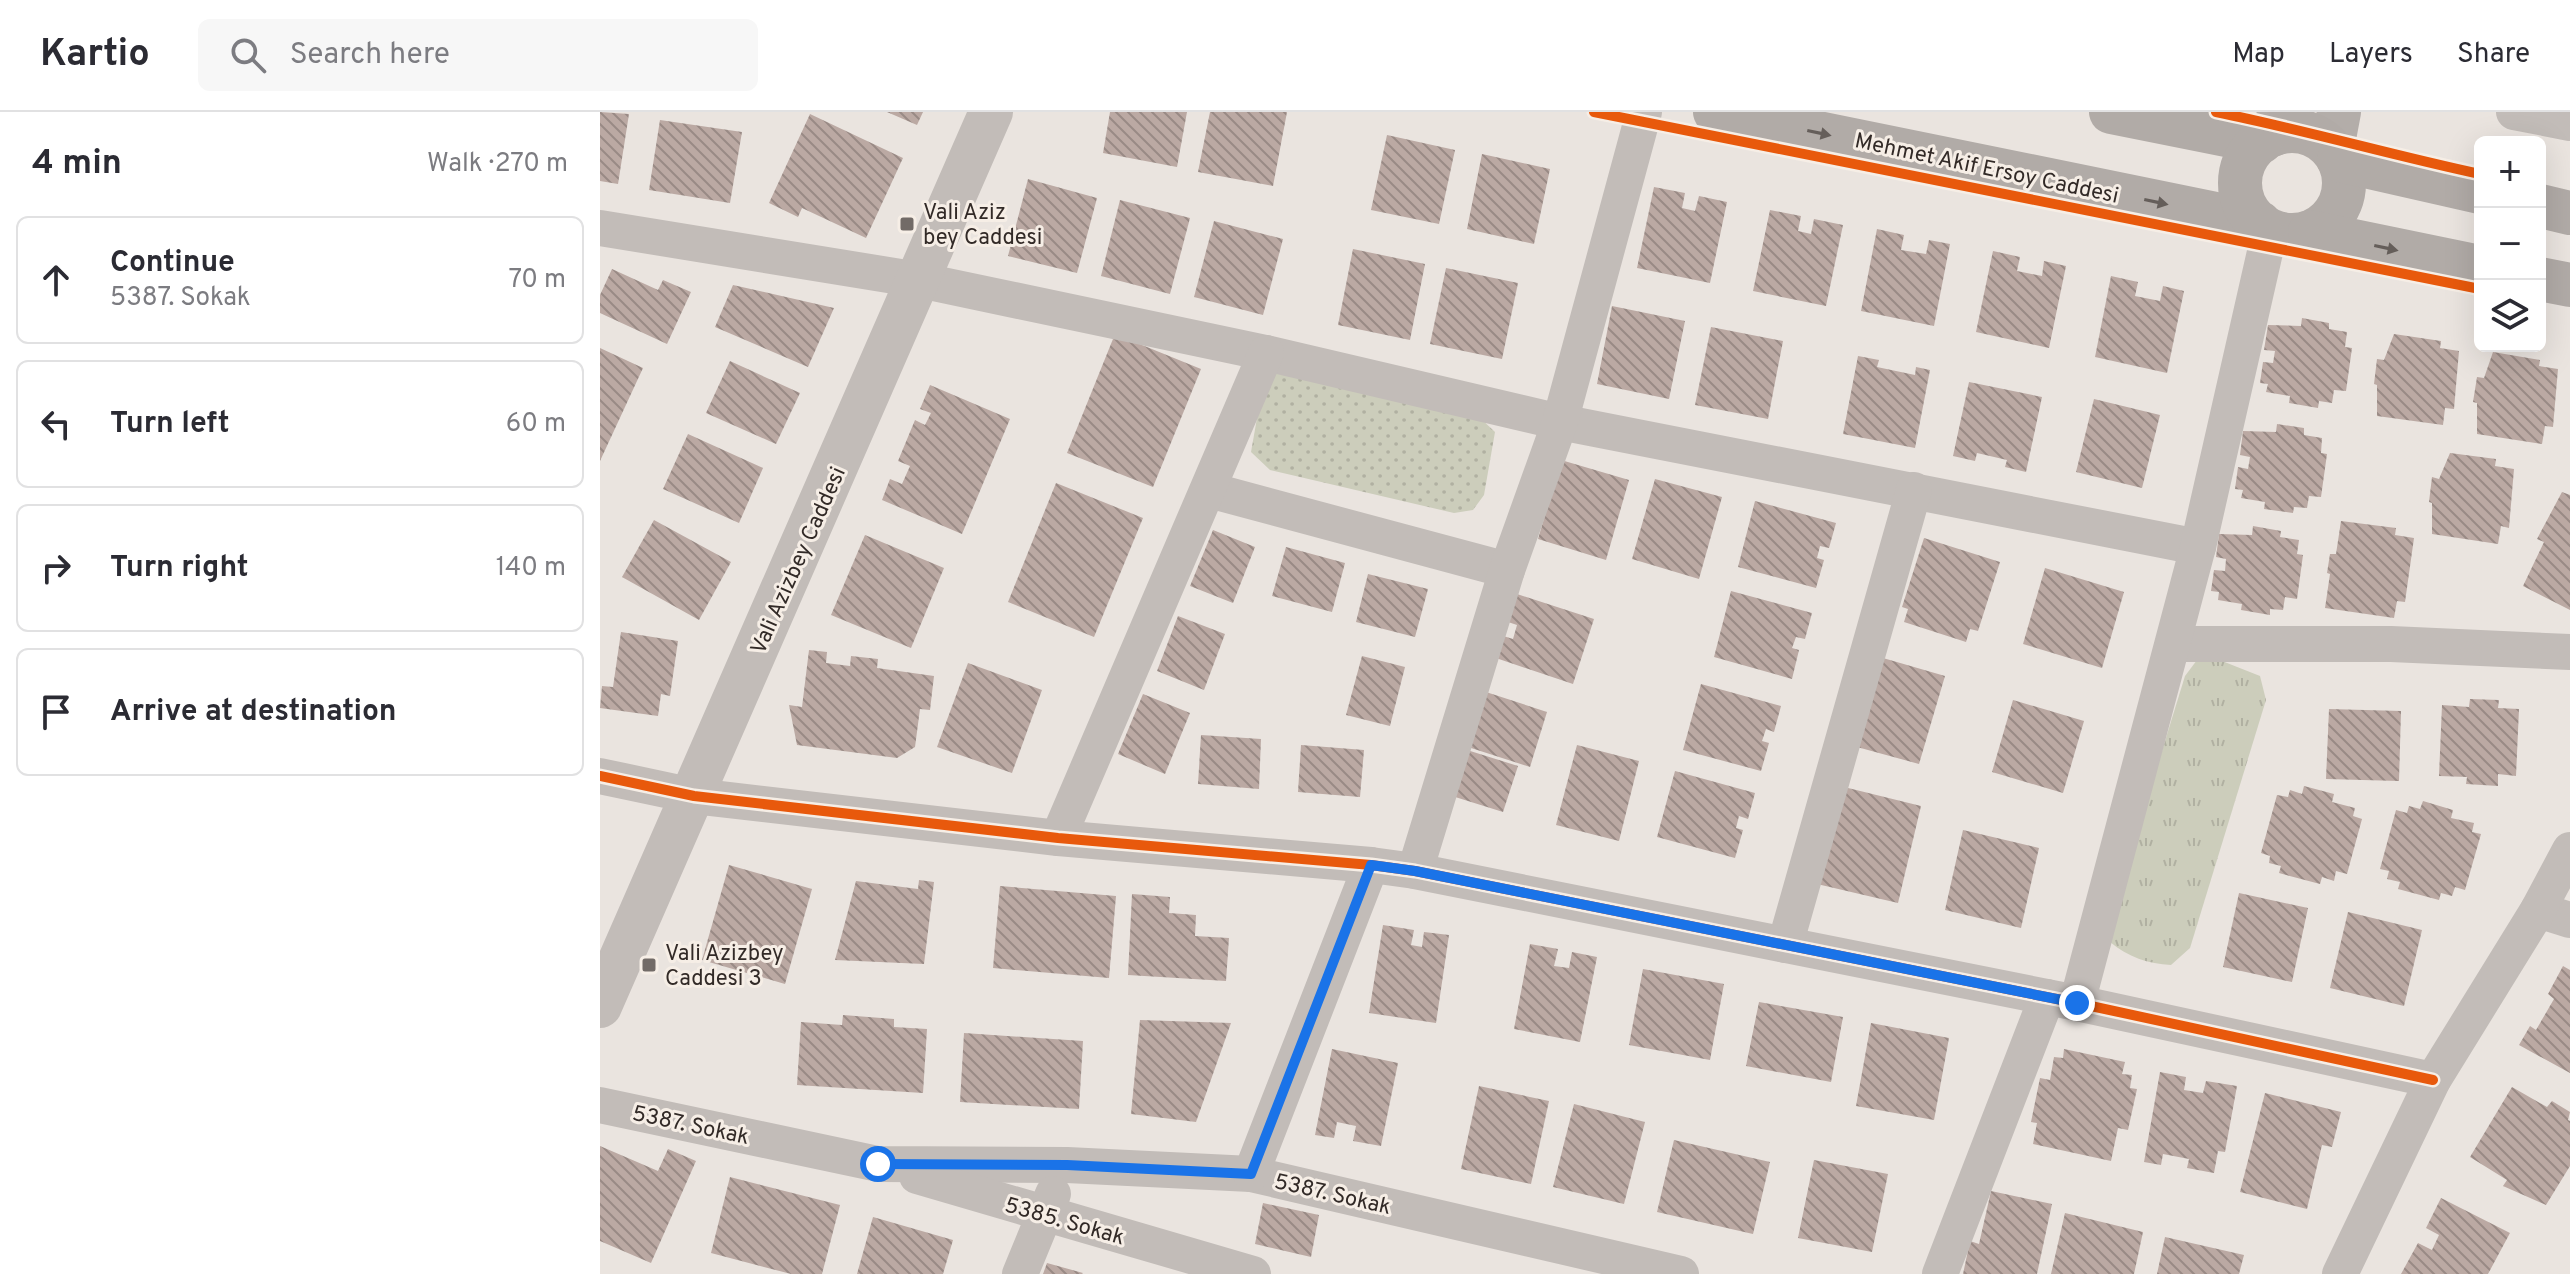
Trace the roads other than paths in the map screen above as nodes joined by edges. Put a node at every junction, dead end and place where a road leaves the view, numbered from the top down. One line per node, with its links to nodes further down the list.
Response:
1 (991, 112): 15 (street, Vali Azizbey Caddesi)
2 (1644, 112): 19 (street)
3 (1715, 112): 12 (main road, Mehmet Akif Ersoy Caddesi, one-way to 12)
4 (2111, 112): 7 (main road)
5 (2514, 112): 6 (street)
6 (2570, 123)
7 (2272, 129): 8 (main road); 12 (main road)
8 (2337, 140): 9 (main road); 12 (main road)
9 (2474, 190)
10 (2546, 207): 11 (main road)
11 (2570, 213)
12 (2280, 228): 14 (main road, Mehmet Akif Ersoy Caddesi, one-way to 14); 22 (street)
13 (602, 233): 15 (street)
14 (2474, 266)
15 (919, 280): 18 (street); 27 (street, Vali Azizbey Caddesi)
16 (2545, 280): 17 (main road)
17 (2570, 285)
18 (1266, 353): 19 (street); 20 (street)
19 (1560, 422): 21 (street); 23 (street)
20 (1209, 490): 23 (street); 28 (street)
21 (1914, 490): 22 (street); 33 (street)
22 (2198, 547): 24 (street)
23 (1507, 570): 31 (street)
24 (2173, 644): 25 (street); 34 (street)
25 (2570, 652)
26 (600, 776): 27 (street)
27 (694, 796): 28 (street); 35 (street, Vali Azizbey Caddesi)
28 (1058, 838): 30 (street)
29 (2570, 850): 32 (street)
30 (1371, 865): 31 (street); 40 (street)
31 (1415, 871): 33 (street)
32 (2554, 915): 36 (street)
33 (1785, 945): 34 (street)
34 (2062, 1000): 36 (street); 45 (street)
35 (600, 1006)
36 (2433, 1080): 46 (street)
37 (600, 1105): 38 (street, 5387. Sokak)
38 (878, 1164): 39 (street, 5387. Sokak); 41 (street, 5385. Sokak)
39 (1067, 1165): 40 (street, 5387. Sokak); 41 (street)
40 (1251, 1174): 44 (street, 5387. Sokak)
41 (1044, 1214): 42 (street, 5385. Sokak); 43 (street)
42 (1241, 1272)
43 (1020, 1274)
44 (1681, 1274)
45 (1940, 1274)
46 (2340, 1274)

